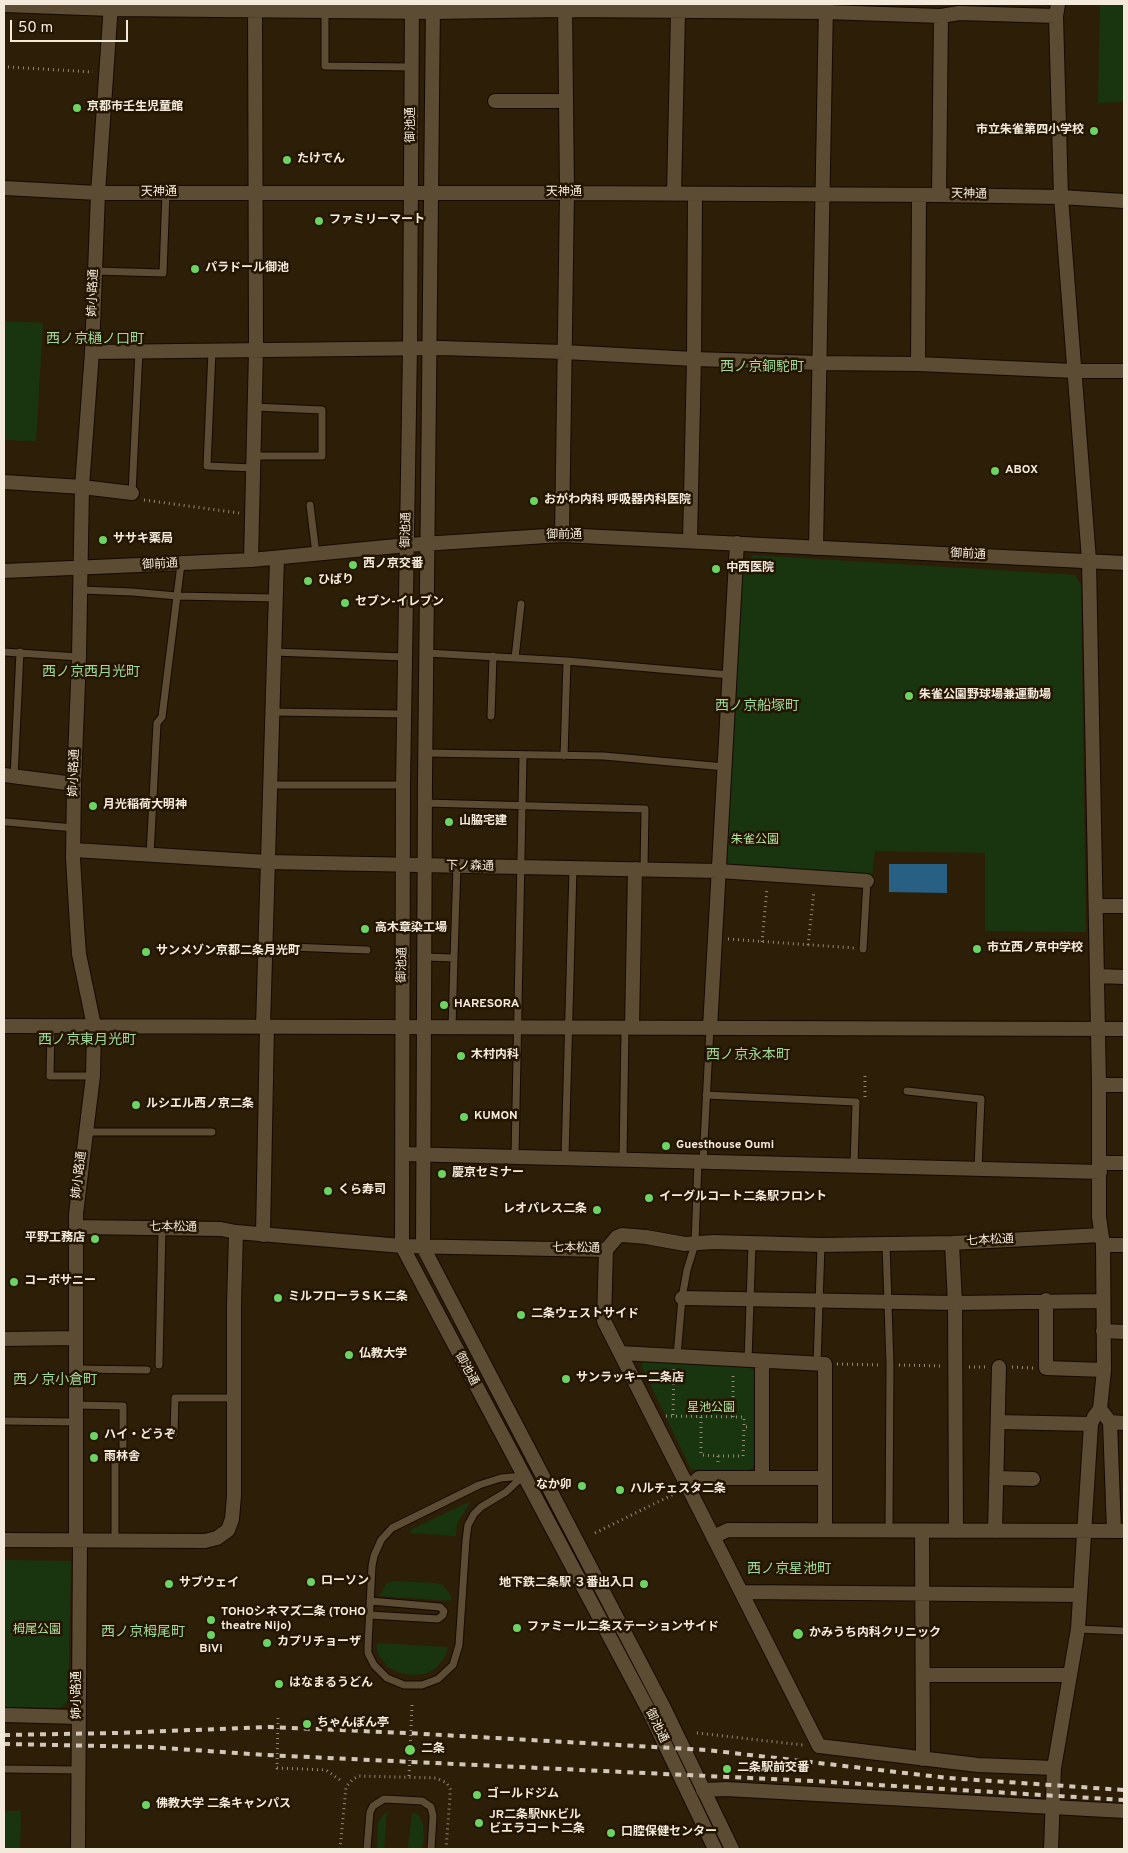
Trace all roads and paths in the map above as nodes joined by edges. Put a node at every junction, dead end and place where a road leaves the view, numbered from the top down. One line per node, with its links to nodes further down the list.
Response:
1 (12, 5): 2 (street)
2 (91, 6): 3 (street)
3 (111, 6): 4 (street); 18 (street, 姉小路通)
4 (255, 6): 12 (street); 27 (street)
5 (565, 7): 7 (street); 8 (street); 20 (street)
6 (412, 8): 7 (street); 12 (street); 17 (street, 御池通)
7 (433, 8): 24 (street, 御池通)
8 (663, 8): 14 (street)
9 (748, 8): 10 (street); 14 (street)
10 (826, 8): 15 (street); 30 (street)
11 (959, 8): 13 (street); 15 (street)
12 (325, 10): 17 (lane)
13 (1057, 10): 33 (street)
14 (678, 12): 28 (street)
15 (941, 16): 32 (street)
16 (8, 67): 18 (path)
17 (412, 67): 23 (street, 御池通)
18 (106, 73): 26 (street, 姉小路通)
19 (495, 101): 20 (street)
20 (566, 101): 25 (street)
21 (4, 188): 26 (street, 天神通)
22 (166, 192): 26 (street, 天神通); 27 (street, 天神通); 35 (lane)
23 (411, 192): 24 (street, 天神通); 27 (street, 天神通); 36 (street, 御池通)
24 (431, 192): 25 (street, 天神通); 37 (street, 御池通)
25 (567, 192): 28 (street, 天神通); 42 (street)
26 (98, 193): 35 (street, 姉小路通)
27 (255, 193): 38 (street)
28 (674, 194): 29 (street, 天神通)
29 (695, 195): 30 (street, 天神通); 43 (street)
30 (822, 195): 31 (street, 天神通); 44 (street)
31 (919, 195): 32 (street, 天神通); 45 (street)
32 (940, 195): 33 (street, 天神通)
33 (1061, 197): 34 (street, 天神通); 46 (street)
34 (1124, 201)
35 (94, 271): 40 (street, 姉小路通)
36 (410, 347): 37 (street); 38 (street); 59 (street, 御池通)
37 (430, 348): 42 (street); 58 (street, 御池通)
38 (256, 350): 39 (street); 48 (street)
39 (212, 351): 41 (street); 49 (lane)
40 (92, 352): 41 (street); 51 (street, 姉小路通)
41 (139, 352): 52 (lane)
42 (564, 352): 43 (street); 55 (street)
43 (694, 359): 44 (street); 56 (street)
44 (819, 363): 45 (street); 60 (street)
45 (918, 364): 46 (street)
46 (1074, 371): 47 (street); 64 (street)
47 (1124, 371)
48 (254, 407): 49 (street); 49 (lane)
49 (253, 462): 54 (street)
50 (4, 482): 51 (street)
51 (82, 487): 52 (street); 67 (street, 姉小路通)
52 (132, 494): 54 (path)
53 (310, 504): 61 (lane)
54 (252, 515): 63 (street)
55 (562, 535): 56 (street, 御前通); 58 (street, 御前通)
56 (690, 541): 57 (street, 御前通)
57 (737, 543): 60 (street, 御前通); 82 (street)
58 (428, 544): 59 (street, 御前通); 76 (street, 御池通)
59 (407, 545): 61 (street, 御前通); 79 (street, 御池通)
60 (816, 548): 64 (street, 御前通)
61 (316, 554): 62 (street, 御前通)
62 (277, 558): 63 (street, 御前通); 71 (street)
63 (251, 560): 66 (street, 御前通)
64 (1089, 560): 65 (street, 御前通); 111 (street)
65 (1124, 563)
66 (181, 564): 67 (street, 御前通); 70 (lane)
67 (80, 568): 68 (street, 御前通); 69 (street, 姉小路通)
68 (4, 572)
69 (81, 590): 70 (lane); 77 (street, 姉小路通)
70 (177, 596): 71 (lane); 99 (lane)
71 (276, 598): 75 (street)
72 (521, 604): 80 (lane)
73 (4, 652): 74 (lane)
74 (20, 652): 77 (lane); 90 (lane)
75 (274, 652): 79 (lane); 83 (street)
76 (427, 652): 78 (lane); 86 (street, 御池通)
77 (79, 656): 91 (street, 姉小路通)
78 (493, 656): 80 (lane); 85 (lane)
79 (405, 657): 84 (street, 御池通)
80 (515, 658): 81 (lane)
81 (567, 661): 82 (lane); 88 (lane)
82 (730, 675): 89 (street)
83 (272, 712): 84 (lane); 93 (street)
84 (404, 714): 92 (street, 御池通)
85 (491, 716)
86 (425, 753): 87 (lane); 94 (street, 御池通)
87 (524, 756): 88 (lane); 95 (lane)
88 (564, 756): 89 (lane)
89 (725, 767): 107 (street)
90 (9, 776): 91 (street)
91 (74, 784): 97 (street, 姉小路通)
92 (403, 785): 93 (lane); 101 (street, 御池通)
93 (270, 786): 100 (street)
94 (425, 803): 95 (lane); 102 (street, 御池通)
95 (522, 806): 104 (lane); 106 (lane)
96 (6, 822): 97 (lane)
97 (74, 828): 98 (street, 姉小路通)
98 (74, 850): 99 (street, 下ノ森通); 125 (street, 姉小路通)
99 (150, 856): 100 (street, 下ノ森通)
100 (268, 862): 101 (street, 下ノ森通); 116 (street)
101 (404, 866): 102 (street, 下ノ森通); 127 (street, 御池通)
102 (425, 866): 103 (street, 下ノ森通); 119 (street, 御池通)
103 (457, 866): 104 (street, 下ノ森通); 120 (lane)
104 (521, 868): 105 (street, 下ノ森通); 130 (lane)
105 (573, 868): 106 (street, 下ノ森通); 131 (lane)
106 (640, 869): 107 (street, 下ノ森通); 132 (street)
107 (719, 871): 108 (street, 下ノ森通); 113 (street)
108 (768, 874): 109 (street, 下ノ森通); 114 (path)
109 (815, 878): 110 (street, 下ノ森通); 115 (path)
110 (867, 881): 117 (lane)
111 (1096, 906): 112 (street); 121 (street)
112 (1124, 906)
113 (715, 938): 114 (path); 133 (street)
114 (762, 942): 115 (path)
115 (808, 945): 117 (path)
116 (265, 946): 118 (lane); 126 (street)
117 (864, 949)
118 (367, 950)
119 (424, 957): 120 (lane); 128 (street, 御池通)
120 (454, 958): 129 (lane)
121 (1097, 976): 122 (street); 134 (street)
122 (1124, 977)
123 (4, 1026): 124 (street)
124 (51, 1026): 125 (street); 136 (lane)
125 (94, 1026): 126 (street); 136 (street, 姉小路通)
126 (265, 1026): 127 (street); 156 (street)
127 (402, 1027): 128 (street); 143 (street, 御池通)
128 (424, 1027): 129 (street); 144 (street, 御池通)
129 (452, 1027): 130 (street)
130 (518, 1027): 131 (street); 145 (lane)
131 (569, 1027): 132 (street); 146 (lane)
132 (628, 1027): 133 (street); 147 (lane)
133 (710, 1028): 134 (street); 140 (lane)
134 (1098, 1029): 135 (street); 137 (street)
135 (1124, 1029)
136 (93, 1076): 141 (street, 姉小路通)
137 (1099, 1085): 138 (street); 151 (street)
138 (1124, 1085)
139 (907, 1091): 152 (lane)
140 (706, 1095): 148 (lane); 150 (lane)
141 (87, 1132): 142 (lane); 153 (street, 姉小路通)
142 (212, 1132)
143 (403, 1154): 144 (street); 164 (street, 御池通)
144 (424, 1154): 145 (street); 165 (street, 御池通)
145 (515, 1157): 146 (street)
146 (565, 1158): 147 (street)
147 (623, 1160): 148 (street)
148 (700, 1162): 150 (street); 158 (lane)
149 (1124, 1163): 151 (street)
150 (854, 1165): 152 (street)
151 (1100, 1167): 152 (street); 157 (street)
152 (978, 1168)
153 (76, 1227): 154 (street, 七本松通); 176 (street, 姉小路通)
154 (162, 1228): 155 (street, 七本松通); 183 (lane)
155 (236, 1232): 156 (street, 七本松通); 191 (street)
156 (262, 1235): 164 (street, 七本松通)
157 (1102, 1240): 161 (street, 七本松通); 163 (street, 七本松通); 171 (street)
158 (695, 1244): 159 (street, 七本松通); 166 (street, 七本松通); 167 (lane)
159 (752, 1244): 162 (street, 七本松通); 168 (lane)
160 (886, 1244): 161 (street, 七本松通); 162 (street, 七本松通); 172 (lane)
161 (952, 1244): 173 (street)
162 (821, 1245): 170 (lane)
163 (1124, 1245)
164 (402, 1246): 165 (street, 七本松通); 209 (street, 御池通)
165 (423, 1247): 166 (street, 七本松通); 208 (street, 御池通)
166 (606, 1250): 178 (street)
167 (682, 1298): 168 (street); 179 (lane)
168 (749, 1300): 170 (street); 181 (lane)
169 (1046, 1300): 171 (street); 173 (street); 188 (street)
170 (819, 1301): 172 (street); 182 (lane)
171 (1103, 1301): 174 (street)
172 (886, 1302): 173 (street); 184 (lane)
173 (955, 1303): 185 (street)
174 (1103, 1331): 175 (street); 190 (street)
175 (1124, 1332)
176 (76, 1338): 177 (street); 187 (street, 姉小路通)
177 (4, 1339)
178 (620, 1353): 179 (street); 199 (street)
179 (677, 1356): 180 (street); 194 (path)
180 (733, 1359): 181 (street); 196 (path)
181 (755, 1360): 182 (street); 205 (street)
182 (821, 1364): 184 (path); 212 (street)
183 (159, 1365)
184 (890, 1365): 185 (path); 217 (lane)
185 (955, 1366): 186 (path); 219 (street)
186 (999, 1367): 188 (path); 200 (street)
187 (76, 1368): 189 (lane); 192 (street, 姉小路通)
188 (1046, 1368): 190 (street)
189 (147, 1370)
190 (1104, 1370): 193 (street)
191 (234, 1398): 206 (lane); 227 (street)
192 (76, 1405): 198 (street, 姉小路通); 227 (lane)
193 (1100, 1409): 201 (street); 203 (street)
194 (673, 1415): 195 (path); 199 (path)
195 (701, 1417): 196 (path); 207 (path)
196 (733, 1417): 204 (path)
197 (4, 1421): 198 (lane)
198 (76, 1422): 226 (street, 姉小路通)
199 (655, 1422): 215 (street)
200 (998, 1422): 203 (street); 213 (street)
201 (1110, 1422): 202 (street); 222 (street)
202 (1124, 1423)
203 (1091, 1424): 221 (street)
204 (744, 1427): 205 (path); 207 (path)
205 (762, 1427): 211 (street)
206 (174, 1434)
207 (718, 1456): 210 (path)
208 (540, 1468): 209 (street); 249 (street, 御池通)
209 (523, 1476): 231 (lane); 232 (lane); 255 (street, 御池通)
210 (718, 1478): 211 (street); 215 (street)
211 (762, 1478): 212 (street)
212 (825, 1478): 216 (street)
213 (996, 1478): 214 (street); 220 (street)
214 (1033, 1480)
215 (688, 1488): 223 (path); 224 (street)
216 (825, 1530): 217 (street); 224 (street)
217 (889, 1530): 218 (street)
218 (922, 1531): 219 (street); 229 (street)
219 (956, 1531): 220 (street)
220 (995, 1531): 221 (street)
221 (1084, 1531): 222 (street); 230 (street)
222 (1119, 1531)
223 (595, 1533)
224 (713, 1537): 228 (street)
225 (4, 1540): 226 (street)
226 (78, 1540): 227 (street); 239 (street, 姉小路通)
227 (115, 1540)
228 (740, 1592): 229 (street); 242 (street)
229 (923, 1592): 230 (street); 235 (street)
230 (1080, 1595): 233 (street)
231 (370, 1601): 232 (lane); 232 (lane)
232 (369, 1614)
233 (1078, 1629): 234 (lane); 236 (street)
234 (1124, 1631)
235 (924, 1675): 236 (street); 243 (street)
236 (1069, 1675): 244 (street)
237 (412, 1704): 247 (path)
238 (4, 1716): 239 (street)
239 (78, 1717): 246 (street, 姉小路通)
240 (278, 1718): 248 (path)
241 (697, 1733): 242 (path)
242 (819, 1746): 243 (street)
243 (923, 1759): 244 (street)
244 (1054, 1768): 250 (street)
245 (4, 1769): 246 (lane)
246 (78, 1770): 252 (street, 姉小路通)
247 (409, 1776)
248 (340, 1780)
249 (703, 1790): 250 (street); 256 (street, 御池通)
250 (1052, 1807): 251 (street); 257 (street)
251 (1124, 1811)
252 (78, 1849)
253 (367, 1849): 254 (lane)
254 (432, 1849)
255 (715, 1849)
256 (732, 1849)
257 (1051, 1849)

